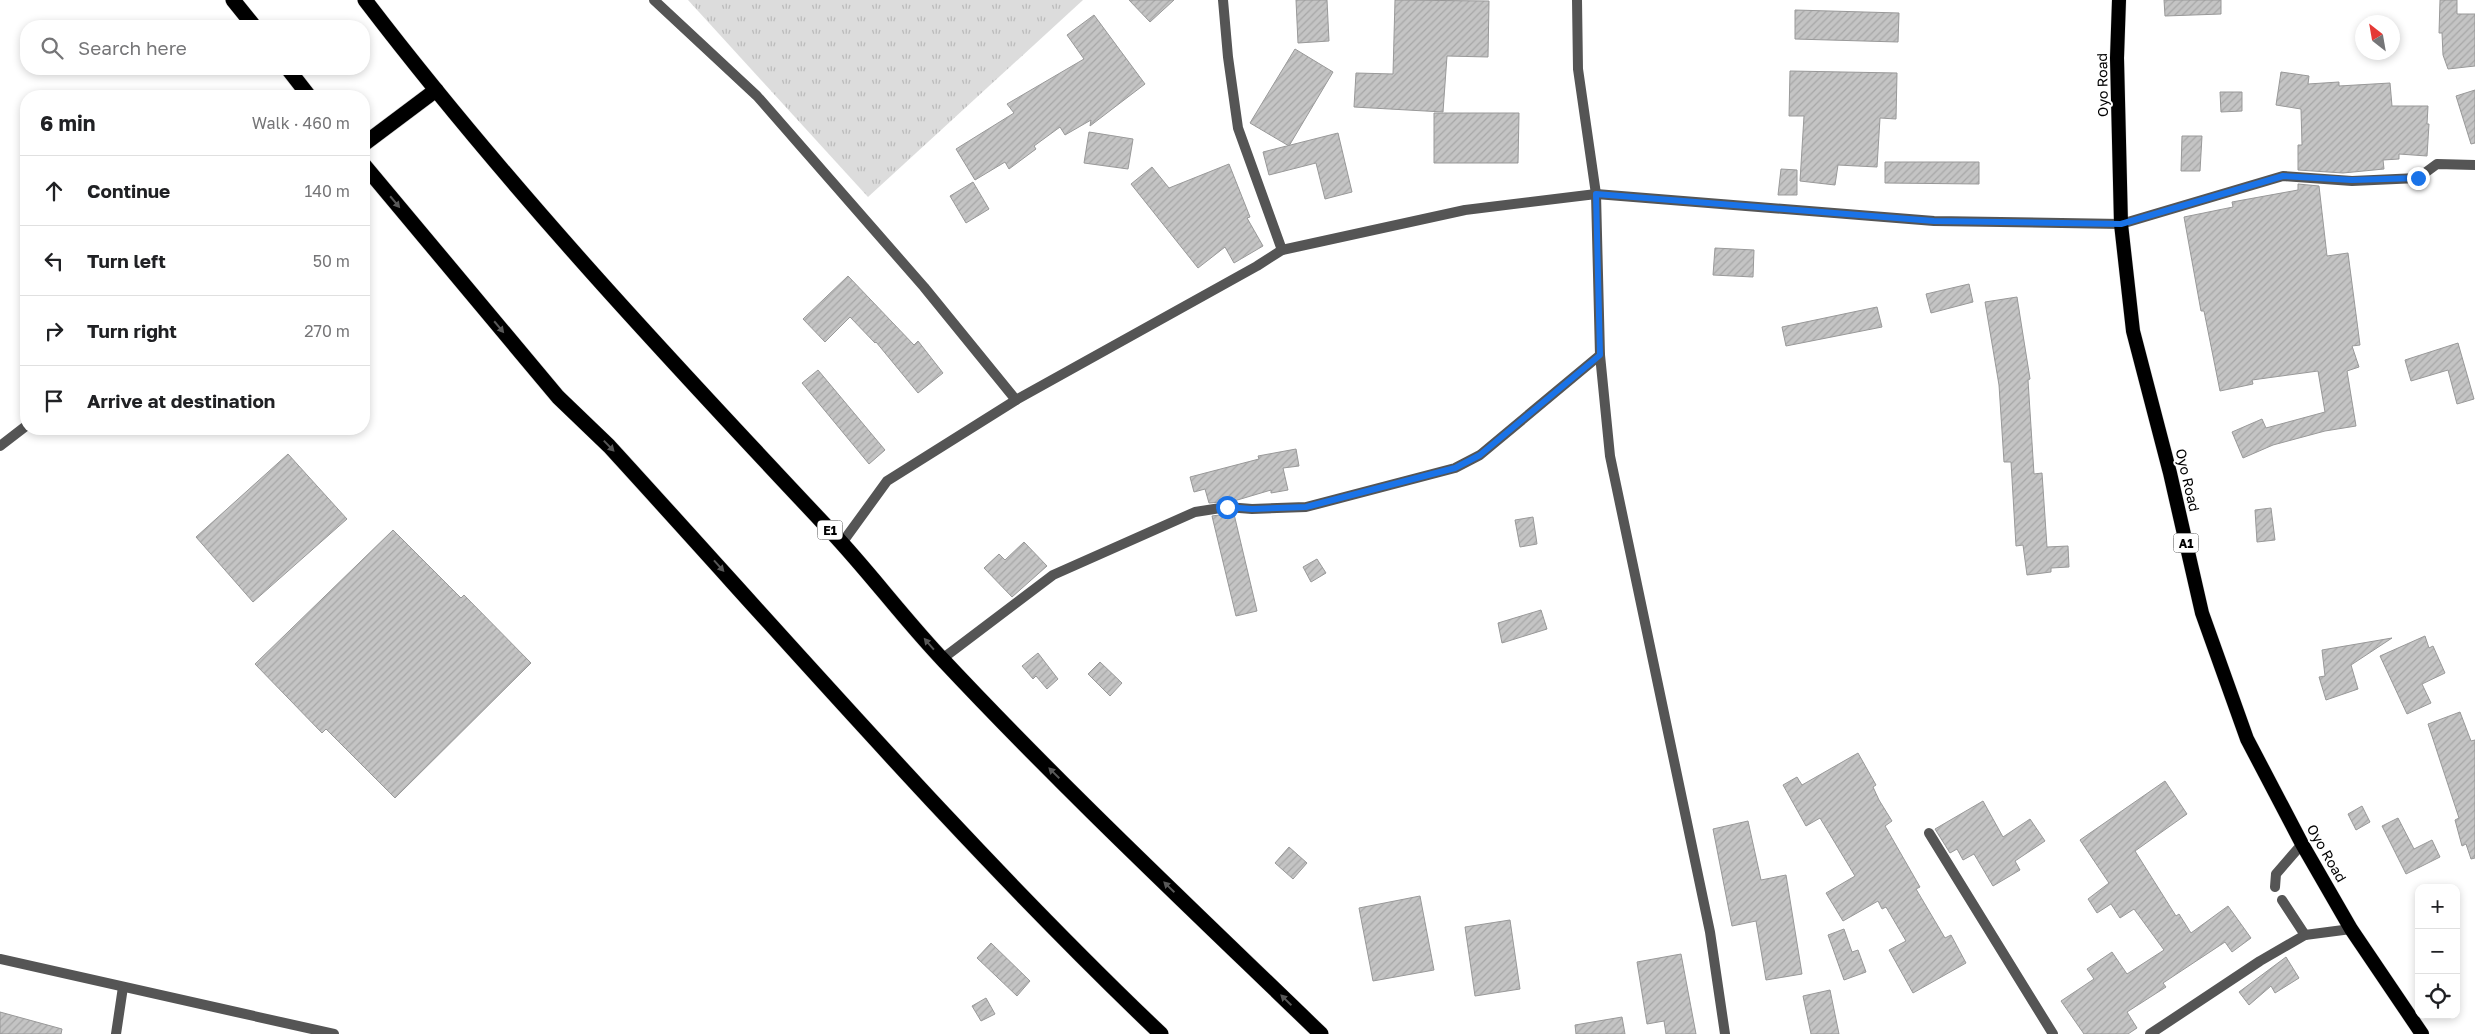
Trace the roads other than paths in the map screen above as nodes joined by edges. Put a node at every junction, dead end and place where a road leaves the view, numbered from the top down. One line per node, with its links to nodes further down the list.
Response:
1 (233, 0): 7 (highway)
2 (365, 0): 10 (highway, E1)
3 (654, 0): 18 (street)
4 (1223, 0): 16 (street)
5 (1577, 0): 14 (street)
6 (2119, 0): 15 (highway, Oyo Road / A1)
7 (249, 20)
8 (293, 75): 9 (highway)
9 (304, 90)
10 (436, 90): 11 (highway); 21 (highway, E1)
11 (370, 140)
12 (2475, 165): 15 (street)
13 (370, 171): 33 (highway, one-way to 33)
14 (1596, 194): 15 (street); 16 (street); 17 (street)
15 (2121, 224): 24 (highway, Oyo Road / A1)
16 (1282, 250): 18 (street)
17 (1600, 355): 22 (street); 35 (street)
18 (1016, 400): 21 (street)
19 (20, 431): 20 (street)
20 (0, 446)
21 (842, 543): 22 (highway, E1, one-way to 21)
22 (942, 659): 34 (highway, E1, one-way to 22)
23 (1929, 833): 36 (street)
24 (2302, 844): 25 (street); 27 (highway, Oyo Road / A1)
25 (2276, 887)
26 (2282, 900): 28 (street)
27 (2351, 929): 28 (street); 38 (highway, Oyo Road / A1)
28 (2306, 934): 37 (street)
29 (0, 959): 30 (street)
30 (123, 987): 31 (street); 32 (street)
31 (116, 1034)
32 (334, 1034)
33 (1162, 1034)
34 (1321, 1034)
35 (1725, 1034)
36 (2054, 1034)
37 (2150, 1034)
38 (2422, 1034)

